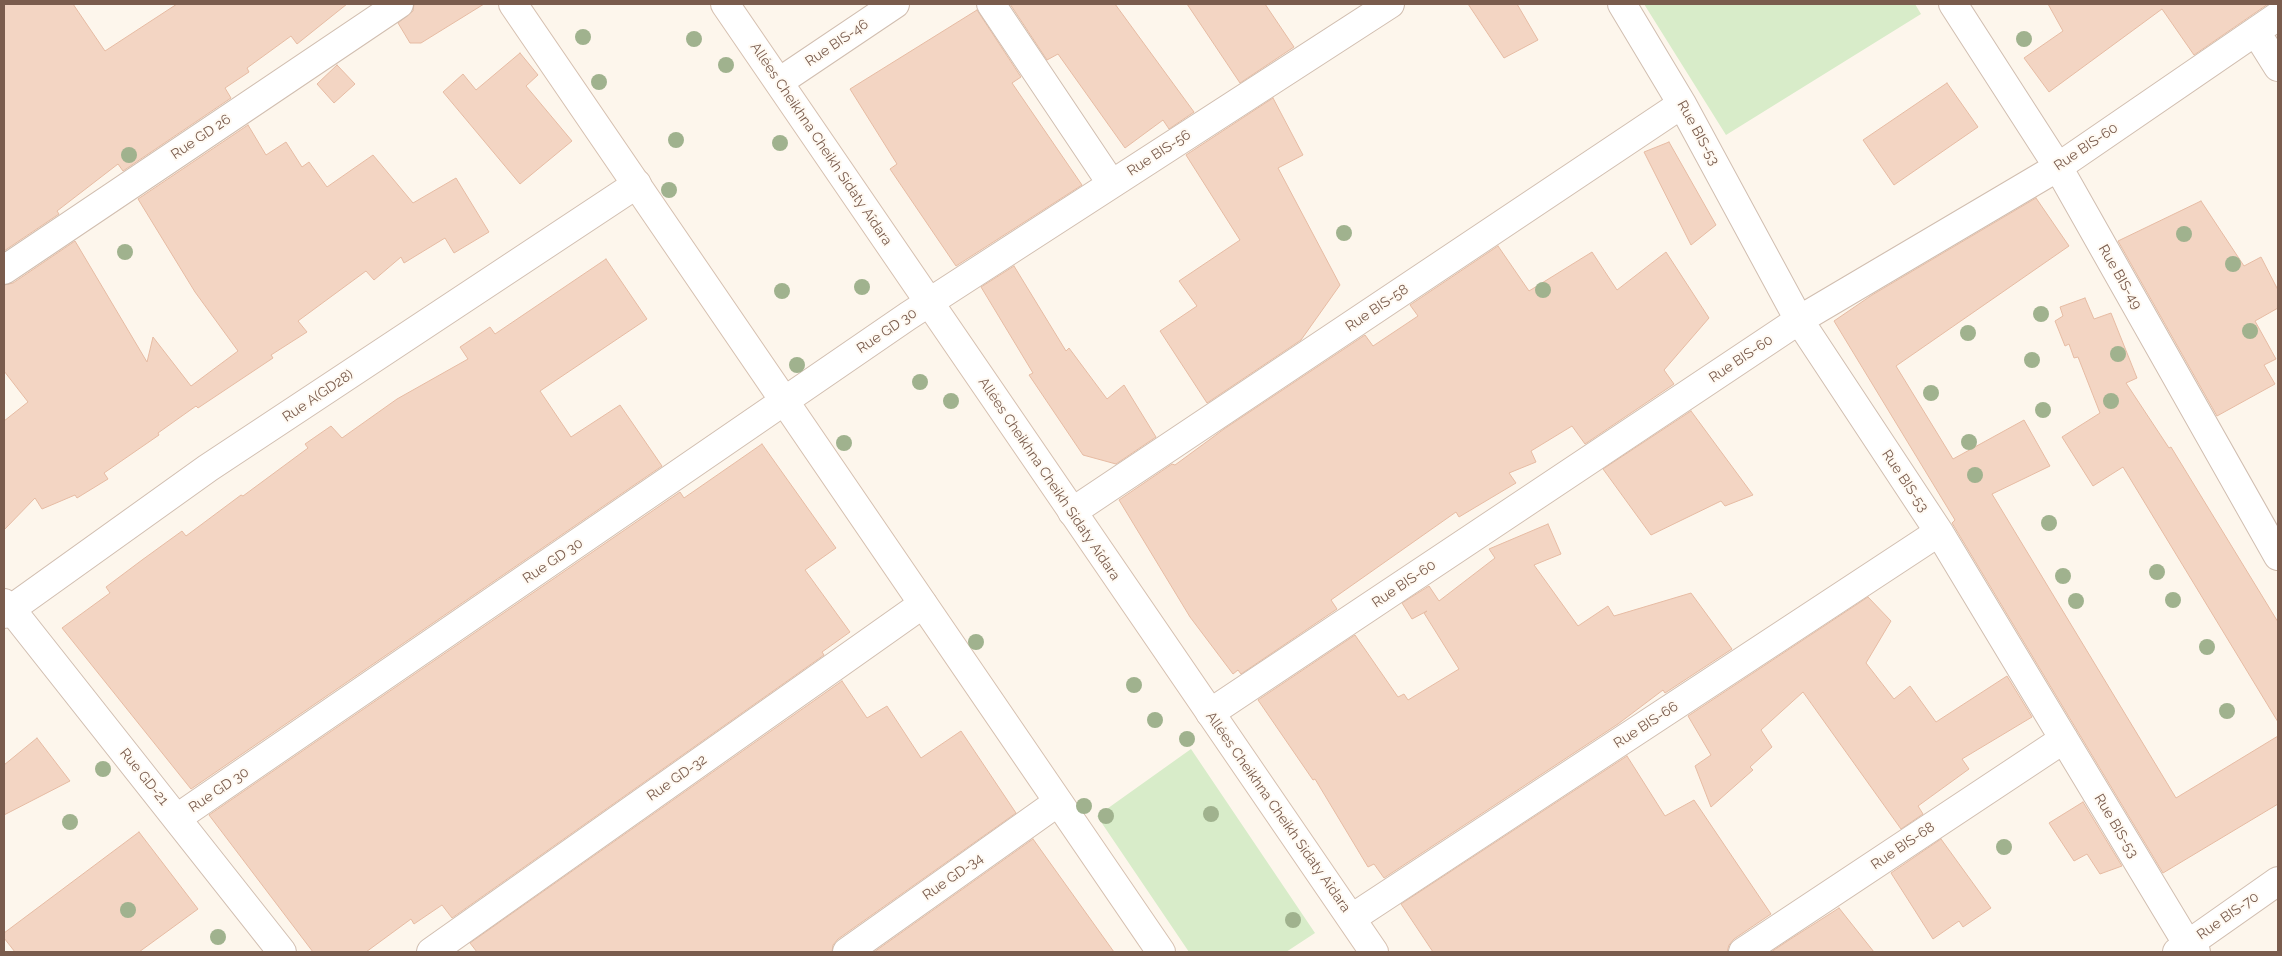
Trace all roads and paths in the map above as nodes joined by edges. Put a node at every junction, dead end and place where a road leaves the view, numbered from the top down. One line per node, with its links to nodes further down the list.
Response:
1 (398, 4): 17 (street, Rue GD 26)
2 (513, 4): 16 (street)
3 (725, 4): 12 (street, Allées Cheikhna Cheikh Sidaty Aîdara)
4 (895, 4): 12 (street, Rue BIS-46)
5 (991, 4): 15 (street)
6 (1390, 4): 15 (street, Rue BIS-56)
7 (1622, 4): 13 (street, Rue BIS-53)
8 (1953, 4): 14 (street, Rue BIS-49)
9 (2278, 16): 10 (street, Rue BIS-60)
10 (2256, 32): 11 (street); 14 (street, Rue BIS-60)
11 (2278, 67)
12 (779, 82): 18 (street, Allées Cheikhna Cheikh Sidaty Aîdara)
13 (1682, 104): 19 (street, Rue BIS-53); 21 (street, Rue BIS-58)
14 (2058, 167): 19 (street, Rue BIS-60); 23 (street, Rue BIS-49)
15 (1111, 183): 18 (street, Rue BIS-56)
16 (637, 184): 20 (street); 25 (street, Rue A(GD28))
17 (4, 270)
18 (918, 309): 20 (street, Rue GD 30); 21 (street, Allées Cheikhna Cheikh Sidaty Aîdara)
19 (1799, 320): 22 (street, Rue BIS-53); 26 (street, Rue BIS-60)
20 (793, 396): 24 (street); 29 (street, Rue GD 30)
21 (1072, 512): 26 (street, Allées Cheikhna Cheikh Sidaty Aîdara)
22 (1939, 532): 27 (street, Rue BIS-53); 31 (street, Rue BIS-66)
23 (2278, 556)
24 (923, 604): 28 (street); 34 (street, Rue GD-32)
25 (6, 609): 29 (street, Rue GD-21)
26 (1210, 714): 31 (street, Allées Cheikhna Cheikh Sidaty Aîdara)
27 (2064, 739): 32 (street, Rue BIS-53); 38 (street, Rue BIS-68)
28 (1058, 802): 35 (street, Rue GD-34); 36 (street)
29 (177, 818): 33 (street, Rue GD-21)
30 (2278, 880): 32 (street, Rue BIS-70)
31 (1352, 918): 37 (street, Allées Cheikhna Cheikh Sidaty Aîdara)
32 (2187, 950)
33 (282, 952)
34 (431, 952)
35 (848, 952)
36 (1161, 952)
37 (1374, 952)
38 (1743, 952)

